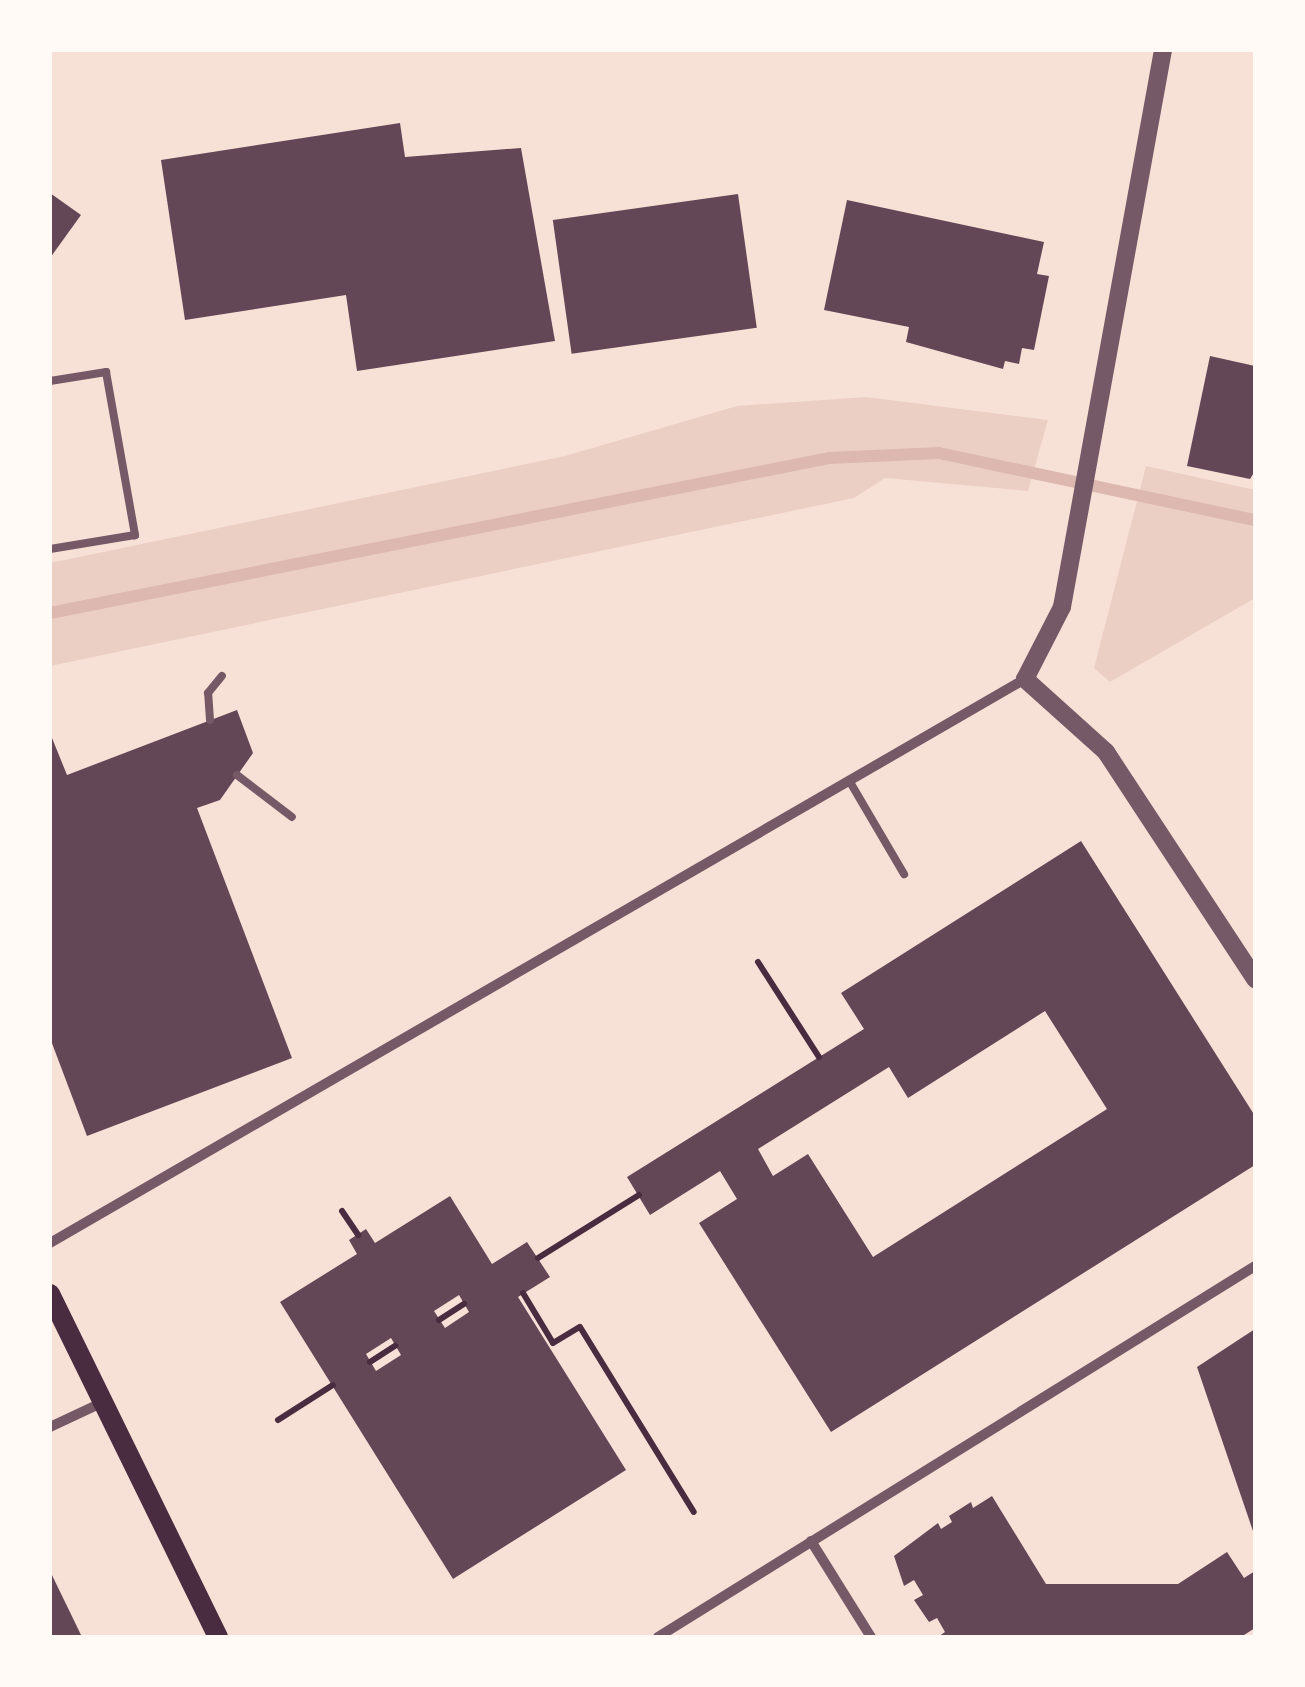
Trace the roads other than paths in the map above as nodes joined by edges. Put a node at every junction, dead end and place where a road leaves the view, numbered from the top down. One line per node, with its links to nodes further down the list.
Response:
1 (1163, 50): 5 (street)
2 (50, 381): 3 (lane)
3 (50, 549)
4 (222, 676): 6 (lane)
5 (1026, 679): 8 (street); 11 (street)
6 (210, 720)
7 (237, 775): 9 (lane)
8 (850, 782): 10 (lane); 12 (street)
9 (292, 817)
10 (904, 874)
11 (1255, 979)
12 (50, 1243)
13 (1255, 1266): 17 (street)
14 (50, 1294): 15 (main road)
15 (102, 1402): 16 (street); 18 (main road)
16 (50, 1428)
17 (810, 1541): 19 (street); 20 (street)
18 (218, 1637)
19 (658, 1637)
20 (871, 1637)

